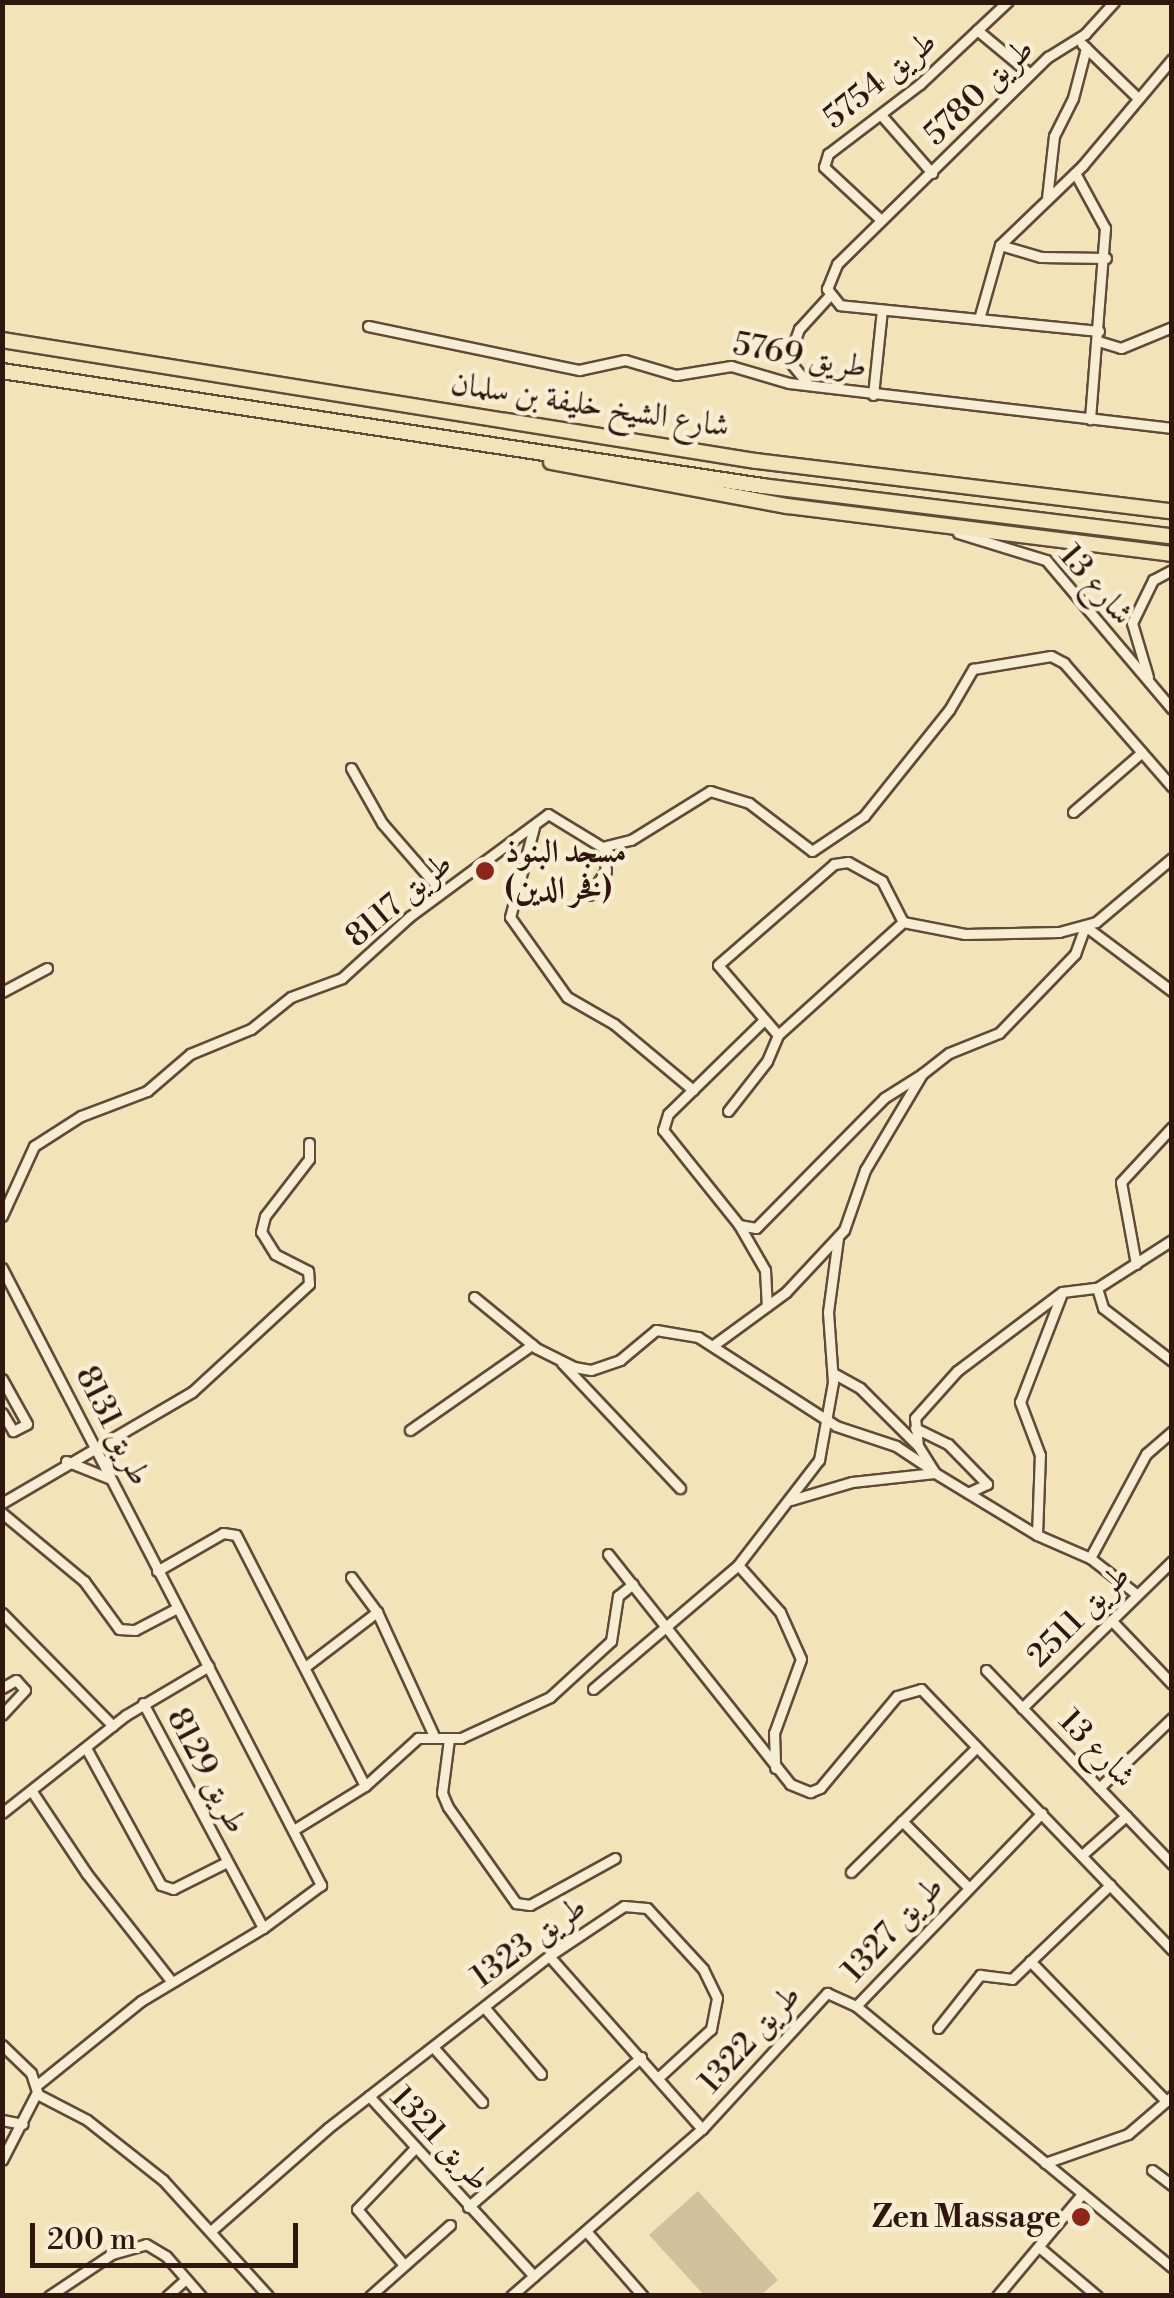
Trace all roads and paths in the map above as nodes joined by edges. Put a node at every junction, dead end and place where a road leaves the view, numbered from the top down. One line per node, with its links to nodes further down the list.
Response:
1 (1006, 2): 3 (street, طريق 5754)
2 (1114, 2): 4 (street, طريق 5780)
3 (978, 30): 7 (street); 9 (street, طريق 5754)
4 (1077, 40): 5 (street); 7 (street, طريق 5780)
5 (1086, 48): 8 (street); 12 (street)
6 (1172, 59): 8 (street)
7 (1030, 74): 10 (street, طريق 5780)
8 (1138, 98): 11 (street)
9 (882, 116): 10 (street); 13 (street, طريق 5754)
10 (932, 173): 13 (street, طريق 5780)
11 (1074, 173): 12 (street); 15 (street)
12 (1046, 199): 14 (street)
13 (881, 220): 16 (street, طريق 5780)
14 (1000, 246): 15 (street); 18 (street)
15 (1106, 258): 21 (street)
16 (830, 296): 17 (street); 24 (street, طريق 5780)
17 (882, 308): 18 (street); 25 (street)
18 (979, 319): 21 (street)
19 (368, 326): 24 (street, طريق 5769)
20 (1172, 327): 21 (street)
21 (1098, 336): 26 (street)
22 (2, 340): 29 (highway, شارع الشيخ خليفة بن سلمان)
23 (2, 371): 28 (highway, شارع الشيخ خليفة بن سلمان)
24 (810, 386): 25 (street, طريق 5769)
25 (873, 394): 26 (street, طريق 5769)
26 (1090, 419): 27 (street, طريق 5769)
27 (1172, 428)
28 (454, 438): 30 (highway); 31 (highway, شارع الشيخ خليفة بن سلمان)
29 (1172, 511)
30 (922, 525): 32 (highway); 34 (street, شارع 13)
31 (1172, 536)
32 (1172, 554)
33 (1172, 570): 34 (street, شارع 13)
34 (1156, 692): 35 (street, شارع 13)
35 (1172, 709)
36 (1142, 752): 38 (street); 39 (street); 42 (street)
37 (350, 768): 45 (street)
38 (1172, 787)
39 (1073, 812)
40 (534, 824): 41 (street); 45 (street, طريق 8117); 55 (street)
41 (604, 846): 42 (street); 46 (street)
42 (816, 848): 44 (street)
43 (1172, 858): 48 (street)
44 (834, 864): 47 (street); 52 (street)
45 (442, 892): 59 (street, طريق 8117)
46 (589, 895)
47 (903, 922): 48 (street); 53 (street)
48 (1085, 926): 50 (street); 54 (street)
49 (48, 968): 51 (street)
50 (1172, 991)
51 (2, 992)
52 (764, 1021): 53 (street); 55 (street)
53 (778, 1034): 56 (street)
54 (922, 1074): 60 (street); 61 (street)
55 (693, 1090): 60 (street)
56 (728, 1111)
57 (1172, 1127): 63 (street)
58 (309, 1143): 82 (street)
59 (2, 1216)
60 (739, 1224): 68 (street)
61 (838, 1236): 68 (street); 73 (street)
62 (1172, 1240): 63 (street)
63 (1136, 1264): 65 (street)
64 (2, 1268): 82 (street, طريق 8131)
65 (1097, 1288): 66 (street); 72 (street)
66 (1062, 1292): 79 (street); 92 (street)
67 (474, 1297): 70 (street)
68 (767, 1306): 69 (street)
69 (715, 1344): 71 (street); 78 (street)
70 (532, 1346): 71 (street); 80 (street)
71 (560, 1361): 87 (street)
72 (1172, 1361)
73 (832, 1372): 78 (street); 83 (street)
74 (2, 1379): 75 (street)
75 (14, 1398): 76 (street); 77 (street)
76 (2, 1405)
77 (2, 1414)
78 (827, 1420): 85 (street); 89 (street)
79 (915, 1428): 83 (street); 88 (street)
80 (410, 1430)
81 (1172, 1431): 94 (street, طريق 2511)
82 (95, 1444): 84 (street); 86 (street, طريق 8131)
83 (918, 1446): 85 (street)
84 (66, 1461): 86 (street); 90 (street)
85 (935, 1472): 88 (street); 89 (street)
86 (113, 1481): 97 (street, طريق 8131)
87 (680, 1488)
88 (968, 1493): 92 (street)
89 (789, 1500): 96 (street)
90 (2, 1504)
91 (2, 1512): 101 (street)
92 (1037, 1535): 94 (street)
93 (608, 1554): 99 (street)
94 (1090, 1558): 100 (street)
95 (1172, 1561): 100 (street, طريق 2511)
96 (738, 1565): 105 (street); 121 (street)
97 (158, 1570): 101 (street, طريق 8131); 107 (street)
98 (351, 1576): 102 (street)
99 (633, 1584): 105 (street); 118 (street)
100 (1135, 1593): 104 (street, طريق 2511)
101 (177, 1608): 106 (street, طريق 8131)
102 (377, 1612): 107 (street); 117 (street)
103 (2, 1613): 116 (street)
104 (1111, 1620): 109 (street); 113 (street, طريق 2511)
105 (668, 1627): 111 (street); 121 (street)
106 (208, 1666): 112 (street, طريق 8129); 129 (street, طريق 8131)
107 (306, 1667): 122 (street)
108 (986, 1670): 113 (street, شارع 13)
109 (1172, 1684)
110 (2, 1688): 114 (street)
111 (594, 1689)
112 (143, 1703): 116 (street, طريق 8129); 132 (street, طريق 8129)
113 (1022, 1708): 123 (street, شارع 13)
114 (4, 1712)
115 (1172, 1718): 123 (street)
116 (112, 1726): 120 (street, طريق 8129)
117 (434, 1736): 118 (street); 122 (street)
118 (449, 1740): 131 (street)
119 (978, 1747): 121 (street); 125 (street); 128 (street, طريق 1327)
120 (86, 1748): 124 (street, طريق 8129); 132 (street, طريق 8129)
121 (775, 1770)
122 (365, 1786): 129 (street)
123 (1099, 1788): 127 (street, شارع 13)
124 (33, 1793): 126 (street, طريق 8129); 141 (street)
125 (1042, 1813): 130 (street); 136 (street, طريق 1327)
126 (2, 1814)
127 (1126, 1816): 130 (street); 133 (street, شارع 13)
128 (902, 1821): 134 (street, طريق 1327); 136 (street, طريق 1327)
129 (295, 1829): 137 (street, طريق 8131)
130 (1082, 1854): 135 (street)
131 (615, 1858)
132 (227, 1862): 137 (street, طريق 8129)
133 (1172, 1864)
134 (851, 1872)
135 (1110, 1884): 138 (street); 140 (street)
136 (967, 1886): 142 (street, طريق 1327)
137 (262, 1928): 141 (street)
138 (1172, 1950)
139 (549, 1956): 143 (street, طريق 1323); 147 (street); 150 (street, طريق 1323)
140 (1030, 1961): 144 (street); 153 (street)
141 (172, 1982): 151 (street)
142 (856, 2006): 157 (street, طريق 1322); 160 (street, طريق 1322)
143 (484, 2007): 146 (street, طريق 1323); 149 (street)
144 (938, 2028)
145 (2, 2045): 148 (street)
146 (432, 2047): 152 (street, طريق 1323); 154 (street)
147 (641, 2057): 150 (street); 164 (street)
148 (21, 2063): 151 (street); 156 (street)
149 (541, 2074)
150 (659, 2077): 157 (street)
151 (37, 2090): 156 (street); 166 (street)
152 (369, 2096): 158 (street, طريق 1321); 166 (street, طريق 1321)
153 (1169, 2099): 160 (street)
154 (482, 2102)
155 (2, 2120): 156 (street)
156 (24, 2121): 159 (street)
157 (702, 2129): 167 (street, طريق 1322)
158 (414, 2149): 164 (street, طريق 1321); 169 (street)
159 (2, 2160)
160 (1045, 2163): 163 (street, طريق 1322)
161 (1152, 2170): 162 (street)
162 (1172, 2185)
163 (1082, 2194): 168 (street); 170 (street, طريق 1322)
164 (468, 2207): 171 (street, طريق 1321)
165 (450, 2225): 169 (street)
166 (212, 2230): 176 (street)
167 (586, 2232): 171 (street, طريق 1322); 179 (street)
168 (1039, 2247): 180 (street); 181 (street)
169 (404, 2265): 177 (street)
170 (1172, 2267)
171 (534, 2276): 178 (street, طريق 1322)
172 (186, 2279): 173 (street); 174 (street); 175 (street)
173 (50, 2296)
174 (168, 2296)
175 (200, 2296)
176 (268, 2296)
177 (370, 2296)
178 (511, 2296)
179 (643, 2296)
180 (997, 2296)
181 (1097, 2296)

